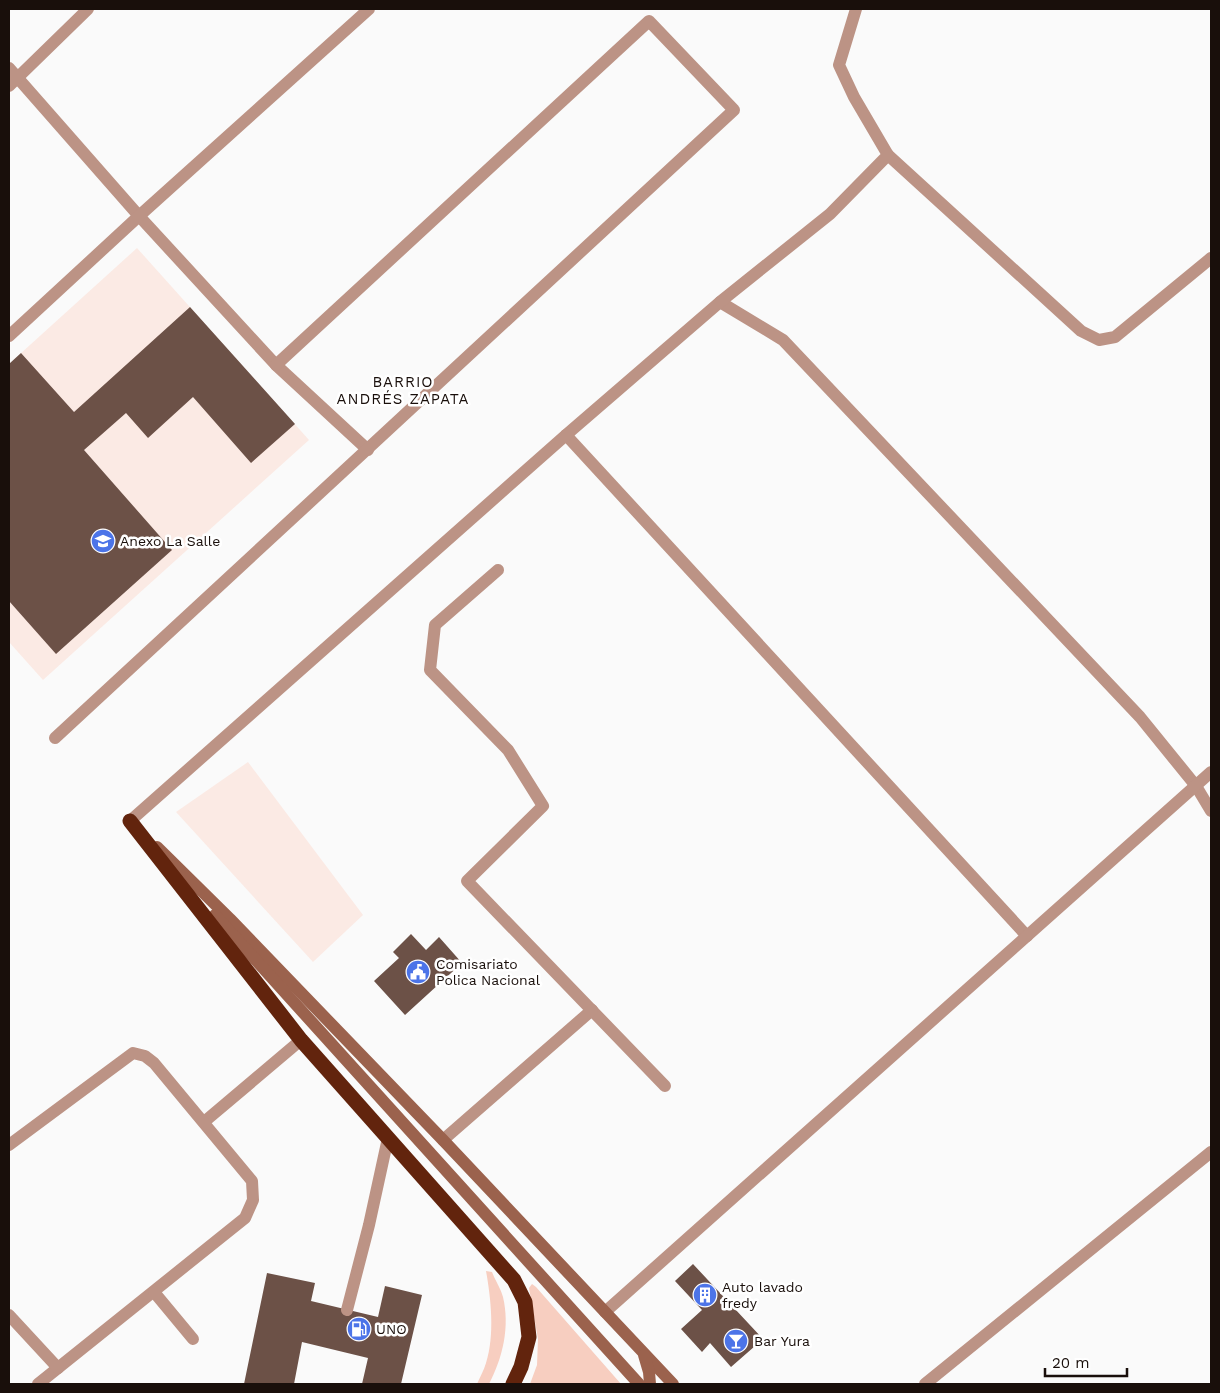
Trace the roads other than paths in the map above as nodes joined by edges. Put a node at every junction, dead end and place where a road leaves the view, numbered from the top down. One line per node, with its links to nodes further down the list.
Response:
1 (88, 9): 5 (street)
2 (369, 9): 7 (street)
3 (856, 9): 6 (street)
4 (9, 68): 5 (street)
5 (13, 82): 7 (street)
6 (888, 155): 8 (street); 9 (street)
7 (139, 216): 10 (street); 11 (street)
8 (1211, 258)
9 (720, 302): 12 (street); 17 (street)
10 (9, 336)
11 (276, 365): 13 (street); 13 (street)
12 (566, 435): 19 (street); 20 (street)
13 (368, 450): 15 (street)
14 (498, 570): 21 (street)
15 (55, 738)
16 (1211, 772): 17 (street)
17 (1196, 786): 18 (street); 20 (street)
18 (1211, 811)
19 (130, 820): 22 (highway); 26 (street); 38 (street)
20 (1027, 936): 31 (street)
21 (592, 1010): 23 (street); 26 (street)
22 (301, 1040): 24 (street); 25 (highway)
23 (665, 1086)
24 (204, 1122): 27 (street); 29 (street)
25 (388, 1138): 30 (street); 37 (highway)
26 (443, 1140): 31 (street)
27 (9, 1145)
28 (1211, 1152): 41 (street)
29 (154, 1292): 33 (street); 35 (street)
30 (347, 1310)
31 (605, 1312): 34 (street)
32 (9, 1315): 35 (street)
33 (193, 1339)
34 (642, 1351): 39 (street); 40 (street)
35 (58, 1368): 36 (street)
36 (38, 1384)
37 (513, 1384)
38 (639, 1384)
39 (650, 1384)
40 (673, 1384)
41 (925, 1384)

